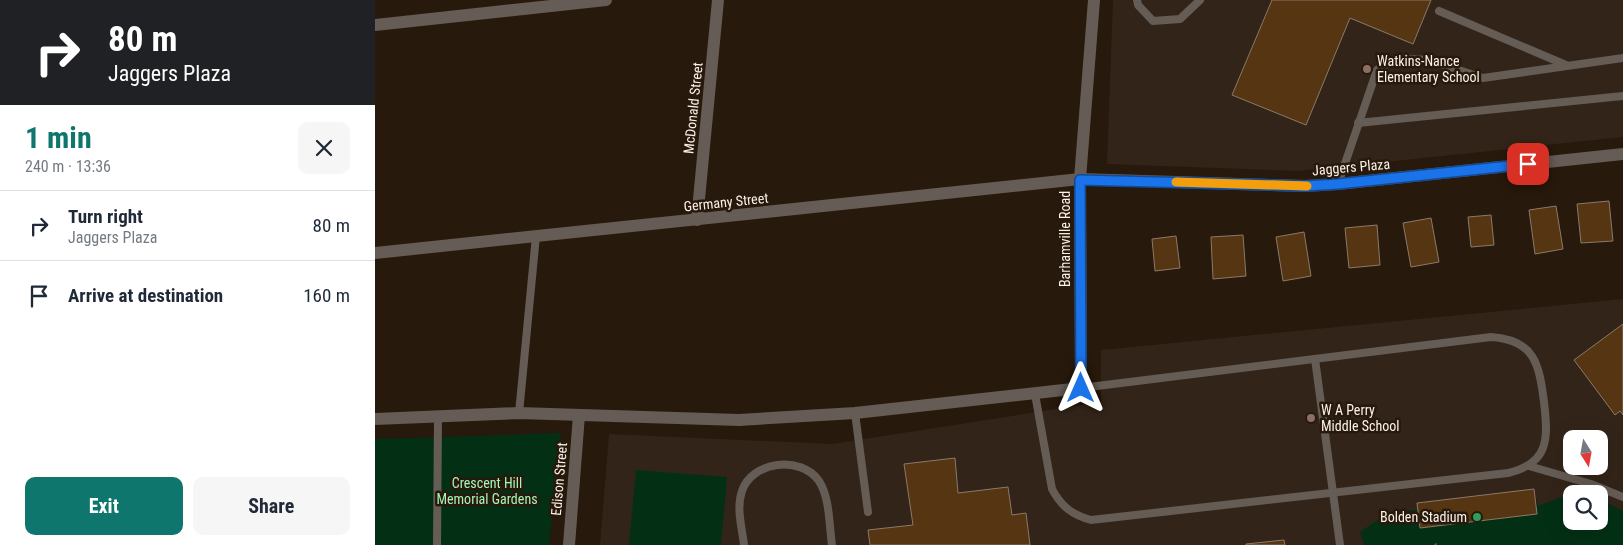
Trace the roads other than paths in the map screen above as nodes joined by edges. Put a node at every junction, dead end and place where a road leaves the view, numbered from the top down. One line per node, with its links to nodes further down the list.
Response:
1 (606, 0): 7 (street)
2 (719, 0): 15 (street, McDonald Street)
3 (1094, 0): 13 (street, Barhamville Road)
4 (1137, 0): 5 (lane)
5 (1200, 0)
6 (1439, 11): 9 (lane)
7 (375, 25)
8 (1623, 58): 9 (lane)
9 (1568, 66): 11 (lane)
10 (1623, 96): 11 (lane)
11 (1358, 123): 14 (lane)
12 (1623, 154): 14 (street, Jaggers Plaza)
13 (1080, 180): 14 (street, Jaggers Plaza); 15 (street, Germany Street); 19 (street, Barhamville Road)
14 (1338, 184)
15 (697, 220): 16 (street, Germany Street)
16 (535, 236): 17 (street, Germany Street); 22 (lane)
17 (375, 253)
18 (1315, 359): 19 (lane); 26 (lane); 27 (lane)
19 (1081, 388): 20 (street)
20 (1035, 394): 21 (street); 27 (lane)
21 (855, 413): 23 (street); 29 (lane)
22 (519, 414): 23 (street); 24 (street)
23 (579, 415): 31 (street, Edison Street)
24 (438, 418): 25 (street); 30 (lane)
25 (375, 419)
26 (1529, 466): 27 (lane); 28 (lane)
27 (1332, 494): 34 (lane)
28 (1623, 497)
29 (868, 512)
30 (437, 545)
31 (569, 545)
32 (744, 545): 33 (lane)
33 (832, 545)
34 (1340, 545)

